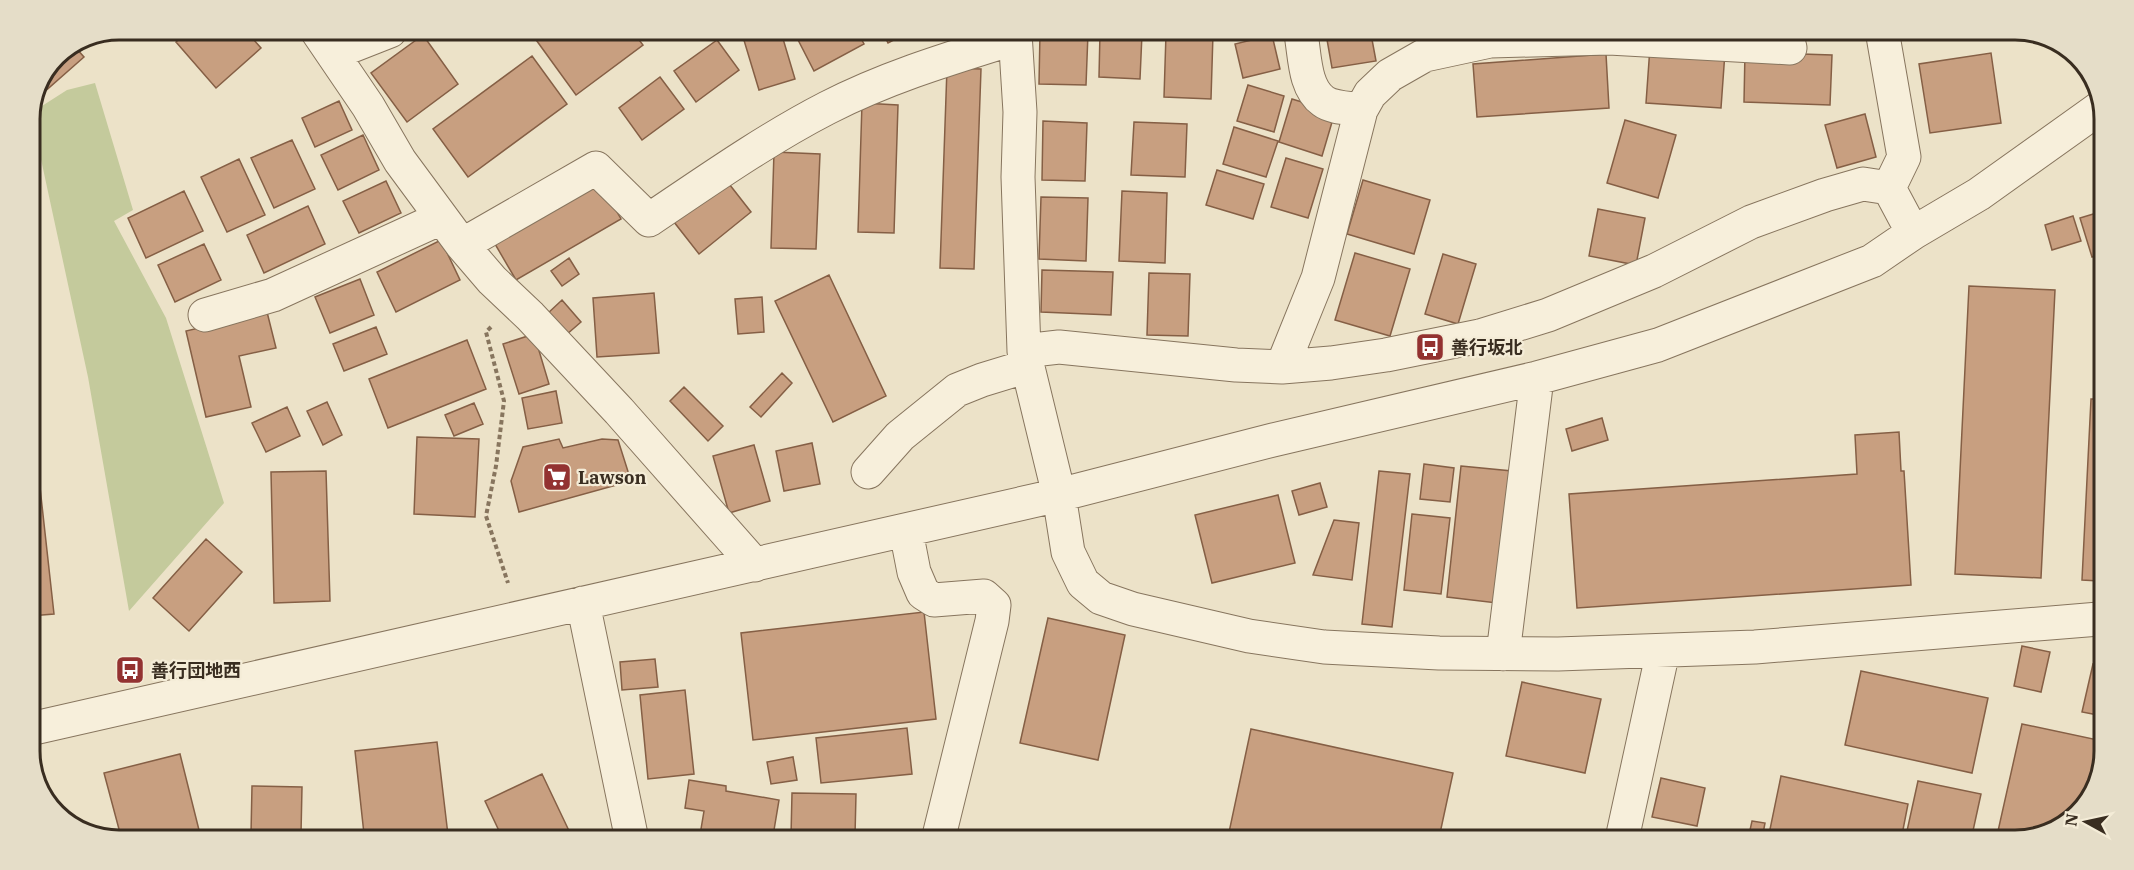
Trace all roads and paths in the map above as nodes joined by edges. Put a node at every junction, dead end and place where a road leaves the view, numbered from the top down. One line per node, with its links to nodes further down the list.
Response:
1 (1003, 40): 14 (street)
2 (1015, 40): 17 (street)
3 (1302, 40): 9 (street)
4 (1530, 40): 9 (street)
5 (1645, 40): 6 (street)
6 (1788, 40)
7 (1885, 40): 11 (street)
8 (325, 42): 12 (street)
9 (1361, 110): 18 (street)
10 (2093, 113): 13 (street)
11 (1889, 188): 13 (street); 18 (street)
12 (441, 218): 14 (street); 16 (street)
13 (1913, 233): 19 (street)
14 (462, 245): 15 (street)
15 (518, 304): 23 (street); 24 (path)
16 (205, 315)
17 (1026, 358): 18 (street); 20 (street); 21 (street)
18 (1282, 367)
19 (1537, 378): 21 (street); 28 (street)
20 (868, 472)
21 (1059, 495): 22 (street); 28 (street)
22 (906, 531): 23 (street); 31 (street)
23 (755, 565): 25 (street)
24 (509, 584)
25 (583, 603): 29 (street); 30 (street)
26 (2094, 619): 27 (street)
27 (1663, 651): 28 (street); 32 (street)
28 (1503, 654)
29 (41, 727)
30 (630, 830)
31 (940, 830)
32 (1624, 830)

